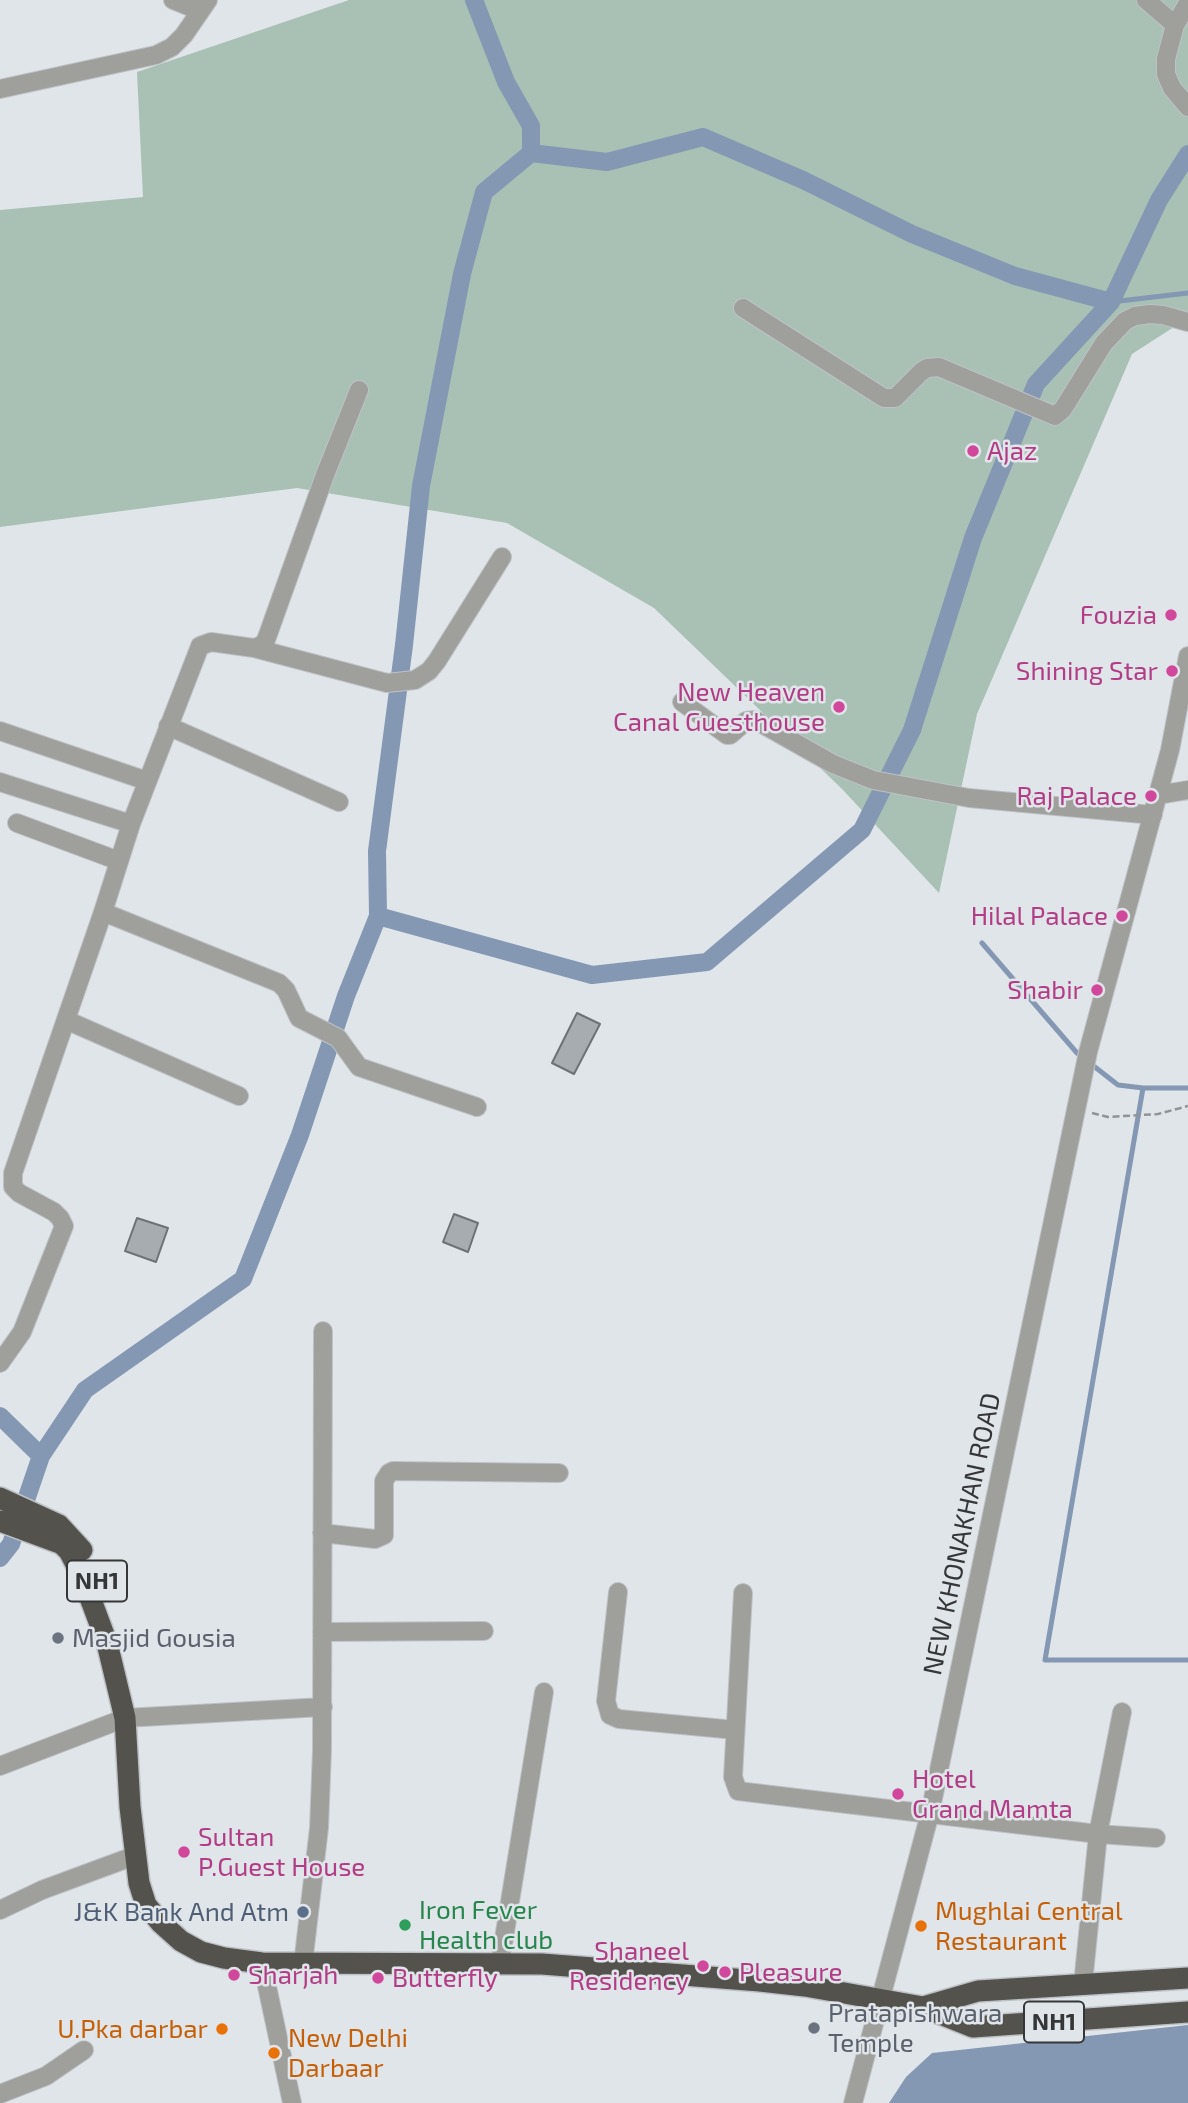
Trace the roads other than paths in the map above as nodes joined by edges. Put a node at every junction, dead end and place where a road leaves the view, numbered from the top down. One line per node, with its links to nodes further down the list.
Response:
1 (173, 0): 4 (street)
2 (1146, 0): 5 (street)
3 (1188, 2): 5 (street)
4 (204, 6): 6 (street)
5 (1175, 25): 7 (street)
6 (0, 89)
7 (1188, 107)
8 (743, 308): 9 (street)
9 (1188, 322)
10 (359, 390): 12 (street)
11 (502, 557): 12 (street)
12 (254, 648): 15 (street)
13 (1188, 656): 20 (street, NEW KHONAKHAN ROAD)
14 (682, 702): 22 (street)
15 (168, 726): 17 (street); 21 (street)
16 (0, 731): 17 (street)
17 (147, 781): 24 (street)
18 (0, 782): 24 (street)
19 (1188, 790): 20 (street)
20 (1158, 795): 22 (street, NEW KHONAKHAN ROAD)
21 (339, 802)
22 (1153, 815): 49 (street, NEW KHONAKHAN ROAD)
23 (17, 823): 25 (street)
24 (131, 824): 25 (street)
25 (119, 861): 26 (street)
26 (103, 912): 27 (street); 29 (street)
27 (66, 1020): 28 (street); 31 (street)
28 (239, 1096)
29 (477, 1107)
30 (0, 1185): 31 (street)
31 (19, 1193): 33 (street)
32 (323, 1331): 37 (street)
33 (0, 1363)
34 (559, 1473): 37 (street)
35 (0, 1498): 38 (highway, NH1)
36 (0, 1521): 38 (highway, NH1)
37 (322, 1533): 42 (street)
38 (59, 1534): 46 (highway, NH1)
39 (618, 1592): 47 (street)
40 (743, 1593): 47 (street)
41 (484, 1631): 42 (street)
42 (322, 1632): 44 (street)
43 (544, 1692): 55 (street)
44 (323, 1707): 46 (street); 56 (street)
45 (1122, 1712): 50 (street)
46 (125, 1718): 48 (street); 52 (highway, NH1)
47 (736, 1730): 49 (street)
48 (0, 1766)
49 (930, 1813): 50 (street); 59 (street, NEW KHONAKHAN ROAD)
50 (1098, 1834): 51 (street); 58 (street)
51 (1156, 1838)
52 (134, 1856): 53 (street); 54 (highway, NH1)
53 (0, 1910)
54 (262, 1963): 56 (highway, NH1); 64 (street)
55 (500, 1963): 56 (highway, NH1); 59 (highway, NH1)
56 (303, 1964)
57 (1188, 1978): 58 (highway, NH1)
58 (1083, 1984): 60 (highway, NH1)
59 (880, 1999): 60 (highway, NH1); 65 (street, NEW KHONAKHAN ROAD)
60 (923, 2007): 61 (highway, NH1)
61 (1188, 2012)
62 (84, 2050): 63 (street)
63 (0, 2094)
64 (292, 2103)
65 (853, 2103)

